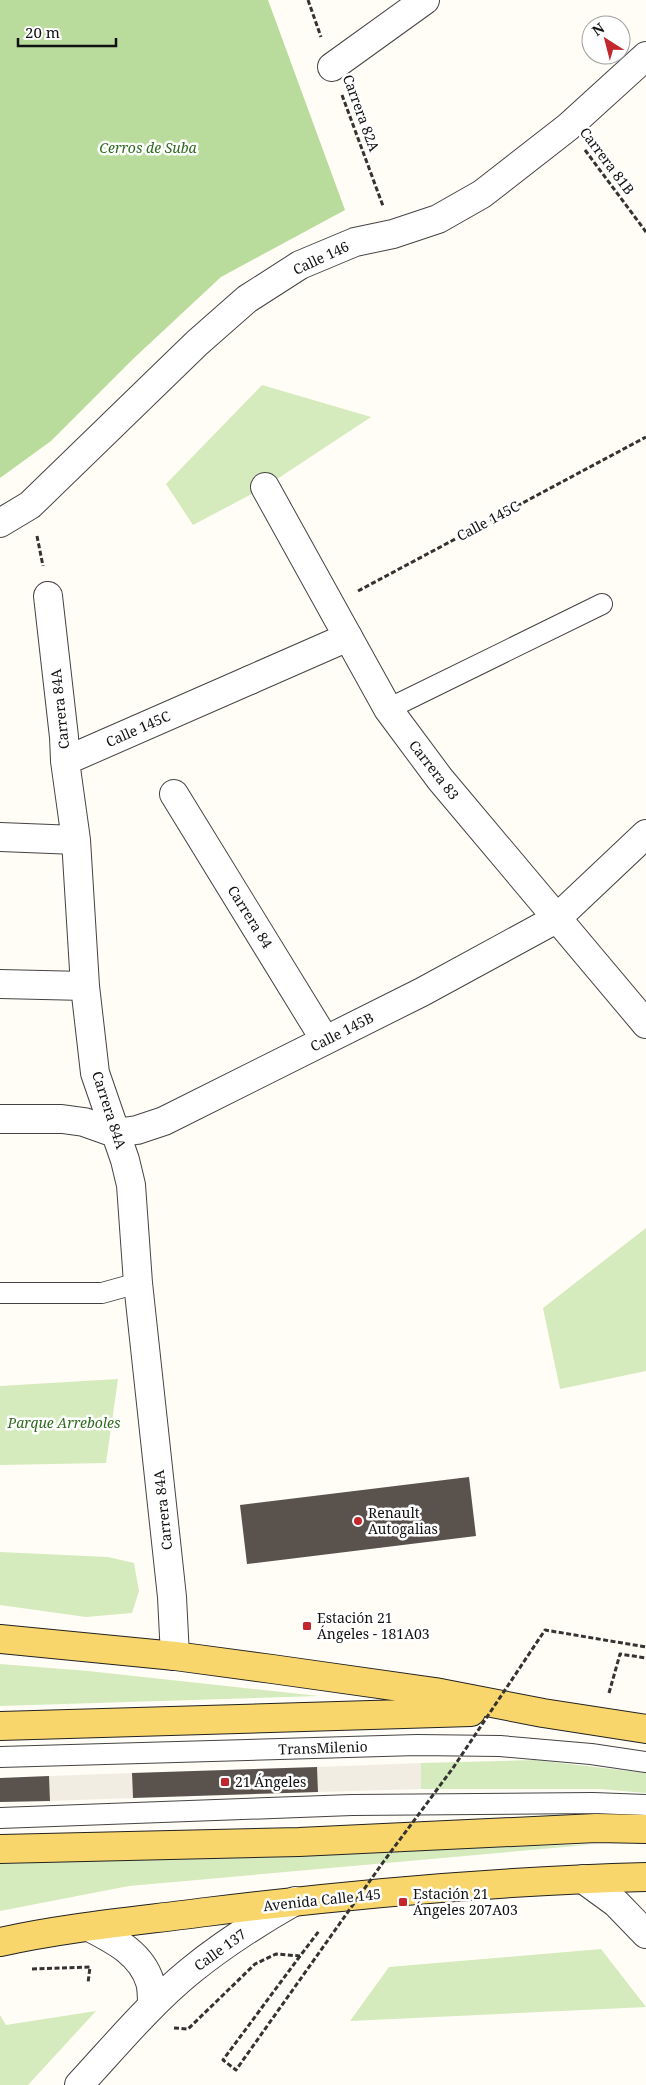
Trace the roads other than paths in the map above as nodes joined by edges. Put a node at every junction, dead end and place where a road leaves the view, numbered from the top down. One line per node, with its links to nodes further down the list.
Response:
1 (425, 0): 3 (street)
2 (646, 56): 5 (street, Calle 146)
3 (332, 67)
4 (265, 487): 8 (street, Carrera 83)
5 (0, 523)
6 (48, 596): 10 (street, Carrera 84A)
7 (602, 604): 9 (lane)
8 (348, 637): 9 (street, Carrera 83); 10 (street, Calle 145C)
9 (388, 709): 15 (street, Carrera 83)
10 (65, 761): 14 (street, Carrera 84A)
11 (174, 794): 19 (street, Carrera 84)
12 (646, 834): 15 (street, Calle 145B)
13 (0, 836): 14 (street)
14 (76, 840): 17 (street, Carrera 84A)
15 (556, 919): 18 (street, Carrera 83); 19 (street, Calle 145B)
16 (0, 984): 17 (street)
17 (85, 986): 21 (street, Carrera 84A)
18 (646, 1024)
19 (326, 1040): 21 (street, Calle 145B)
20 (0, 1119): 21 (street, Calle 145B)
21 (115, 1133): 22 (street, Carrera 84A)
22 (138, 1283): 23 (lane); 25 (street, Carrera 84A)
23 (0, 1293)
24 (0, 1639): 25 (main road)
25 (175, 1656): 26 (main road)
26 (543, 1712): 27 (main road); 28 (main road)
27 (0, 1726)
28 (646, 1729)
29 (0, 1757): 30 (lane, TransMilenio)
30 (646, 1762)
31 (646, 1805): 32 (lane)
32 (0, 1818)
33 (646, 1829): 34 (main road)
34 (0, 1850)
35 (646, 1877): 36 (main road, Avenida Calle 145)
36 (584, 1879): 37 (main road, Avenida Calle 145); 39 (street)
37 (295, 1901): 38 (main road, Avenida Calle 145); 41 (street, Calle 137)
38 (89, 1927): 40 (main road, Avenida Calle 145); 41 (street)
39 (646, 1934)
40 (5, 1940)
41 (152, 2006): 42 (street, Calle 137)
42 (79, 2085)

